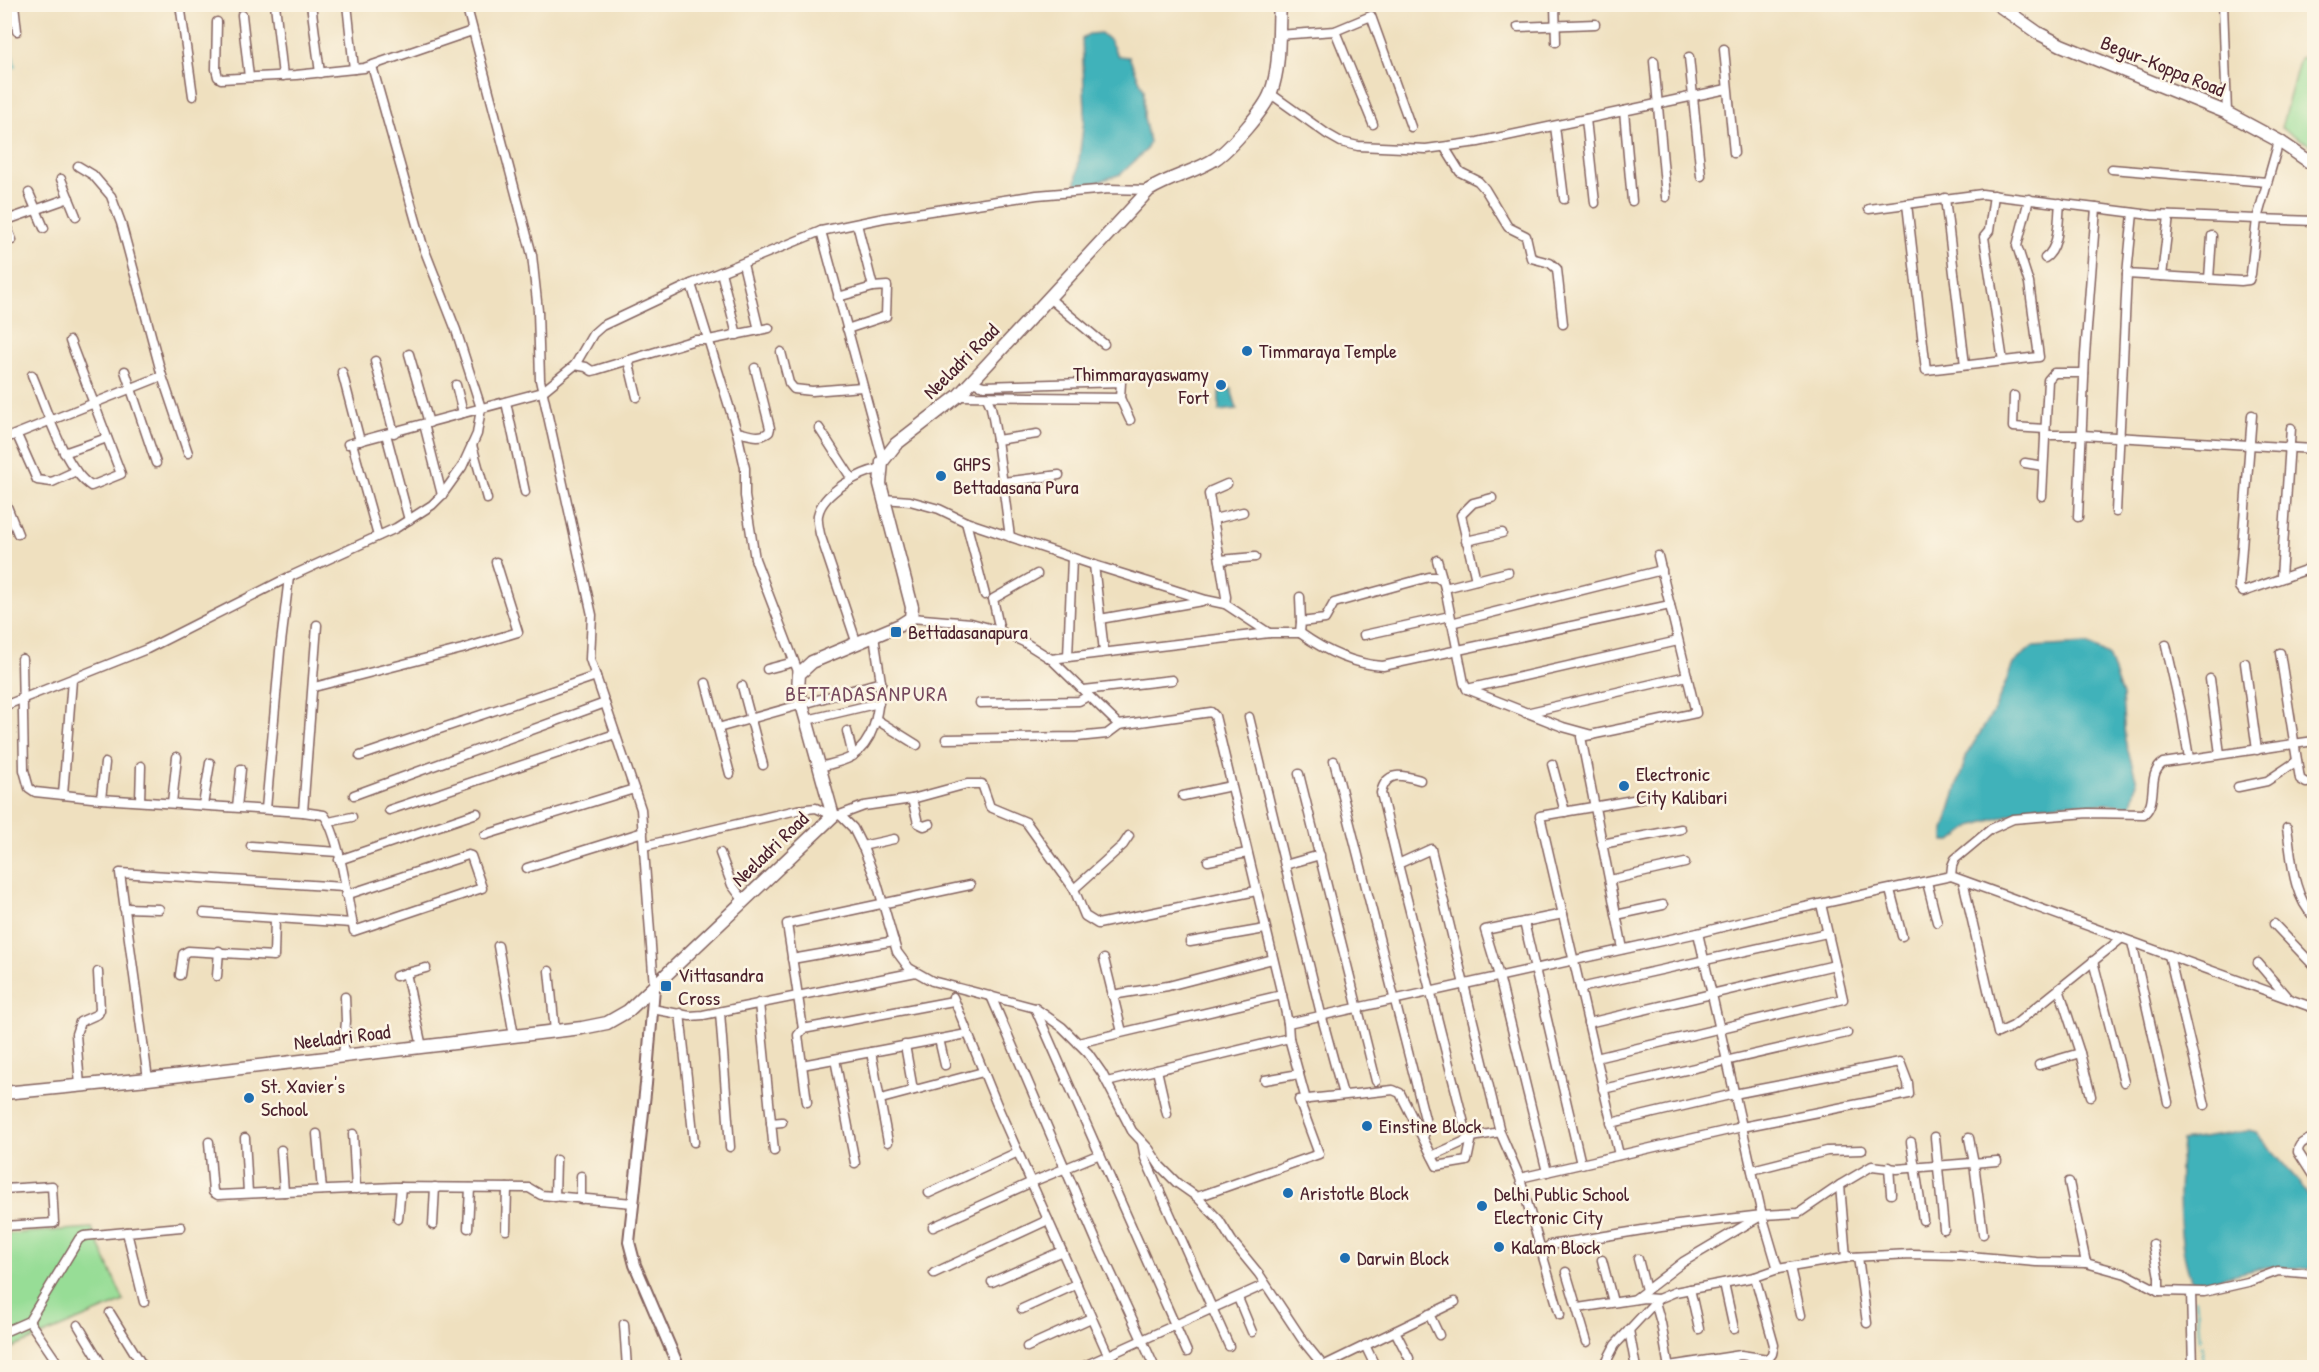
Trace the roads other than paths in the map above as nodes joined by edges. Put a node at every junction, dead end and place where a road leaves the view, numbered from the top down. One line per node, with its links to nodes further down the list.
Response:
1 (14, 4): 16 (street)
2 (180, 4): 31 (street)
3 (276, 4): 27 (street)
4 (311, 4): 26 (street)
5 (347, 4): 25 (street)
6 (466, 4): 17 (street)
7 (1280, 4): 19 (main road, Neeladri Road)
8 (1555, 4): 15 (street)
9 (1997, 4): 35 (main road, Begur-Koppa Road)
10 (2223, 4): 35 (street)
11 (242, 15): 28 (street)
12 (217, 22): 28 (street)
13 (1595, 24): 15 (street)
14 (1518, 27): 15 (street)
15 (1556, 27): 20 (street)
16 (16, 31)
17 (472, 31): 24 (street); 110 (street)
18 (1335, 31): 19 (street); 37 (street); 39 (street)
19 (1278, 35): 30 (main road, Neeladri Road)
20 (1556, 42)
21 (1724, 49): 29 (street)
22 (1689, 57): 32 (street)
23 (1654, 61): 33 (street)
24 (372, 66): 25 (street); 118 (street)
25 (354, 69): 26 (street)
26 (320, 73): 27 (street)
27 (283, 76): 28 (street)
28 (249, 77)
29 (1727, 89): 32 (street); 42 (street)
30 (1271, 94): 41 (street); 49 (main road, Neeladri Road)
31 (193, 96)
32 (1692, 97): 33 (street); 46 (street)
33 (1658, 104): 34 (street); 52 (street)
34 (1624, 111): 36 (street); 57 (street)
35 (2227, 113): 40 (main road, Begur-Koppa Road)
36 (1586, 119): 38 (street); 58 (street)
37 (1373, 124)
38 (1555, 126): 41 (street); 55 (street)
39 (1411, 128)
40 (2279, 141): 43 (main road, Begur-Koppa Road); 48 (street)
41 (1445, 148): 85 (street)
42 (1734, 153)
43 (2314, 165)
44 (78, 166): 105 (street)
45 (2112, 169): 48 (street)
46 (1701, 176)
47 (61, 179): 53 (street)
48 (2267, 182): 67 (street)
49 (1149, 190): 70 (street); 84 (main road, Neeladri Road)
50 (29, 193): 62 (street)
51 (1994, 195): 54 (street); 56 (street); 97 (street)
52 (1666, 197)
53 (69, 198): 62 (street); 65 (street)
54 (1945, 198): 60 (street); 99 (street)
55 (1564, 199)
56 (2029, 200): 59 (street); 97 (street)
57 (1632, 201)
58 (1595, 203)
59 (2060, 203): 61 (street); 75 (street)
60 (1907, 204): 63 (street); 99 (street)
61 (2096, 208): 64 (street); 103 (street)
62 (37, 209): 68 (street); 71 (street)
63 (1869, 209)
64 (2133, 213): 66 (street); 78 (street)
65 (76, 216)
66 (2169, 216): 67 (street); 79 (street)
67 (2257, 219): 69 (street); 80 (street)
68 (5, 221): 74 (street)
69 (2314, 221)
70 (857, 224): 72 (street); 82 (street)
71 (44, 228)
72 (821, 231): 76 (street); 83 (street)
73 (2212, 236): 80 (street)
74 (12, 240)
75 (2045, 258)
76 (743, 264): 77 (street); 88 (street)
77 (721, 272): 81 (street); 89 (street)
78 (2127, 274): 79 (street); 132 (street)
79 (2162, 276): 80 (street)
80 (2210, 279)
81 (692, 284): 90 (street); 98 (street)
82 (873, 287): 83 (street); 87 (street)
83 (838, 297): 87 (street)
84 (1049, 298): 92 (street); 106 (main road, Neeladri Road)
85 (1563, 324)
86 (769, 328): 88 (street)
87 (847, 329): 109 (street)
88 (759, 330): 89 (street)
89 (737, 335): 90 (street)
90 (709, 340): 95 (street); 126 (street)
91 (70, 341): 117 (street)
92 (1104, 344)
93 (781, 351): 109 (street)
94 (409, 354): 123 (street)
95 (628, 360): 98 (street); 113 (street)
96 (375, 361): 128 (street)
97 (2003, 361): 99 (street)
98 (575, 365): 110 (street)
99 (1965, 365)
100 (755, 368): 126 (street)
101 (125, 371): 108 (street)
102 (342, 372): 136 (street)
103 (2084, 373): 127 (street); 131 (street)
104 (32, 375): 122 (street)
105 (162, 376): 108 (street); 142 (street)
106 (971, 382): 111 (main road, Neeladri Road); 115 (street)
107 (456, 386): 119 (street)
108 (131, 387): 117 (street); 143 (street)
109 (862, 387): 144 (street)
110 (542, 392): 116 (street); 213 (street)
111 (958, 396): 114 (street); 144 (main road, Neeladri Road)
112 (2014, 396): 127 (street)
113 (637, 397)
114 (987, 398): 115 (street); 135 (street)
115 (1120, 398): 121 (street)
116 (506, 402): 118 (street); 152 (street)
117 (93, 403): 122 (street); 133 (street)
118 (481, 408): 119 (street); 137 (street)
119 (463, 413): 123 (street)
120 (2252, 415): 138 (street)
121 (1130, 420)
122 (52, 422): 130 (street); 141 (street)
123 (426, 424): 128 (street); 153 (street)
124 (819, 428): 149 (street)
125 (2291, 428): 139 (street)
126 (737, 432): 211 (street)
127 (2045, 432): 131 (street); 146 (street)
128 (390, 433): 136 (street); 164 (street)
129 (1037, 434): 135 (street)
130 (17, 435): 134 (street); 147 (street)
131 (2082, 435): 132 (street); 162 (street)
132 (2119, 437): 138 (street); 160 (street)
133 (106, 438): 141 (street); 147 (street)
134 (4, 439)
135 (997, 440): 150 (street)
136 (353, 442): 168 (street)
137 (472, 445): 153 (street); 157 (street)
138 (2250, 445): 139 (street); 183 (street)
139 (2289, 447): 140 (street); 183 (street)
140 (2314, 449)
141 (64, 453): 147 (street)
142 (188, 453)
143 (156, 463)
144 (882, 464): 149 (street); 158 (main road)
145 (2025, 464): 146 (street)
146 (2043, 466): 154 (street)
147 (75, 471)
148 (1059, 475): 150 (street)
149 (852, 479): 202 (street)
150 (1003, 482): 169 (street)
151 (1227, 484): 163 (street)
152 (525, 492)
153 (442, 495): 164 (street)
154 (2042, 496)
155 (1492, 498): 170 (street)
156 (4, 499): 161 (street)
157 (487, 499)
158 (884, 499): 165 (street); 191 (main road)
159 (1243, 512): 163 (street)
160 (2116, 512)
161 (8, 516): 167 (street)
162 (2078, 517)
163 (1214, 519): 174 (street)
164 (409, 520): 168 (street)
165 (966, 522): 169 (street); 186 (street)
166 (1502, 533): 170 (street)
167 (18, 534)
168 (378, 536): 182 (street)
169 (1010, 537): 173 (street)
170 (1466, 541): 184 (street)
171 (1658, 556): 179 (street)
172 (1254, 557): 174 (street)
173 (1072, 558): 177 (street); 207 (street)
174 (1220, 560): 189 (street)
175 (1437, 560): 185 (street)
176 (496, 562): 221 (street)
177 (1094, 565): 188 (street); 192 (street)
178 (2314, 567): 183 (street)
179 (1662, 570): 190 (street); 193 (street)
180 (1508, 572): 184 (street)
181 (1037, 574): 196 (street)
182 (289, 577): 216 (street); 277 (street)
183 (2281, 577)
184 (1476, 580): 185 (street)
185 (1444, 584): 193 (street); 194 (street)
186 (985, 595)
187 (1300, 597): 194 (street)
188 (1206, 600): 189 (street); 192 (street)
189 (1225, 604): 197 (street)
190 (1670, 604): 201 (street); 205 (street)
191 (911, 618): 196 (street); 200 (main road)
192 (1100, 619): 204 (street)
193 (1450, 619): 199 (street); 205 (street)
194 (1301, 622): 198 (street)
195 (318, 626): 221 (street)
196 (1000, 631): 208 (street)
197 (1269, 633): 198 (street); 204 (street)
198 (1300, 633): 205 (street)
199 (1364, 635)
200 (874, 636): 202 (main road); 218 (street)
201 (1678, 641): 214 (street); 222 (street)
202 (857, 644): 211 (main road)
203 (2166, 645): 249 (street)
204 (1104, 651): 207 (street)
205 (1457, 651): 222 (street)
206 (2280, 653): 243 (street)
207 (1068, 657): 208 (street)
208 (1051, 658): 223 (street)
209 (22, 659): 224 (street)
210 (2245, 663): 244 (street)
211 (797, 668): 212 (street); 228 (main road, Neeladri Road)
212 (767, 669)
213 (596, 676): 225 (street); 246 (street)
214 (1687, 676): 230 (street); 239 (street)
215 (2210, 679): 245 (street)
216 (72, 680): 224 (street); 266 (street)
217 (1172, 680): 223 (street)
218 (881, 682): 226 (street); 228 (street)
219 (706, 683): 236 (street)
220 (742, 686): 232 (street)
221 (314, 687): 279 (street)
222 (1467, 689): 230 (street)
223 (1086, 693): 227 (street); 235 (street)
224 (24, 700): 229 (street); 266 (street)
225 (605, 703): 238 (street); 267 (street)
226 (879, 703): 233 (street); 234 (street)
227 (980, 704)
228 (802, 705): 232 (street); 233 (main road, Neeladri Road)
229 (4, 706)
230 (1525, 713): 239 (street)
231 (1249, 717): 303 (street)
232 (751, 720): 236 (street); 255 (street)
233 (807, 720): 257 (main road, Neeladri Road)
234 (877, 720): 242 (street); 247 (street)
235 (1119, 725): 240 (street); 263 (street)
236 (718, 729): 259 (street)
237 (847, 731): 247 (street)
238 (615, 734): 265 (street); 278 (street)
239 (1592, 735): 276 (street)
240 (946, 739)
241 (2314, 741): 243 (street)
242 (917, 745)
243 (2294, 745): 244 (street); 251 (street)
244 (2257, 750): 245 (street)
245 (2220, 754): 249 (street)
246 (360, 756)
247 (853, 756): 257 (street)
248 (177, 757): 273 (street)
249 (2189, 758): 305 (street)
250 (1334, 761): 372 (street)
251 (2297, 761): 262 (street); 264 (street)
252 (105, 763): 270 (street)
253 (210, 763): 274 (street)
254 (1552, 764): 280 (street)
255 (763, 765)
256 (141, 766): 272 (street)
257 (820, 767): 282 (main road, Neeladri Road)
258 (241, 769): 275 (street)
259 (730, 774)
260 (1299, 774): 298 (street)
261 (1420, 780): 302 (street)
262 (2314, 782)
263 (1231, 786): 268 (street); 297 (street)
264 (2238, 787)
265 (634, 789): 288 (street); 289 (street)
266 (63, 795): 270 (street)
267 (354, 795)
268 (1183, 796)
269 (1645, 798): 276 (street)
270 (101, 799): 272 (street)
271 (912, 799): 282 (street); 285 (street); 310 (street)
272 (140, 801): 273 (street)
273 (172, 803): 274 (street)
274 (203, 805): 275 (street)
275 (237, 807): 277 (street)
276 (1595, 807): 280 (street); 292 (street)
277 (266, 809): 279 (street)
278 (389, 810)
279 (303, 812): 284 (street)
280 (1564, 812): 321 (street)
281 (477, 813): 299 (street)
282 (837, 815): 294 (street); 295 (street); 314 (main road, Neeladri Road)
283 (352, 817): 284 (street)
284 (329, 822): 299 (street)
285 (930, 824)
286 (2287, 828): 323 (street)
287 (1681, 829): 292 (street)
288 (643, 832): 294 (street); 304 (street)
289 (485, 835)
290 (1129, 836): 310 (street)
291 (894, 839): 295 (street)
292 (1602, 844): 306 (street)
293 (251, 846): 299 (street)
294 (644, 846): 362 (street)
295 (862, 846): 315 (street)
296 (720, 853): 314 (street)
297 (1247, 853): 300 (street); 313 (street)
298 (1320, 855): 303 (street); 376 (street)
299 (338, 856): 312 (street)
300 (1208, 861)
301 (1685, 863): 306 (street)
302 (1398, 864): 360 (street); 365 (street)
303 (1285, 866): 382 (street)
304 (527, 868)
305 (1951, 876): 307 (street); 308 (street)
306 (1610, 880): 322 (street)
307 (1964, 881): 333 (street); 364 (street)
308 (1927, 882): 311 (street); 326 (street)
309 (970, 885): 315 (street)
310 (1074, 889): 313 (street)
311 (1890, 890): 316 (street); 332 (street)
312 (345, 891): 318 (street); 327 (street); 327 (street)
313 (1256, 891): 329 (street)
314 (744, 901): 362 (main road, Neeladri Road)
315 (883, 902): 334 (street); 343 (street)
316 (1821, 904): 330 (street); 331 (street)
317 (1663, 905): 322 (street)
318 (124, 908): 319 (street); 409 (street)
319 (159, 909)
320 (204, 914): 324 (street)
321 (1563, 914): 325 (street); 344 (street)
322 (1616, 915): 338 (street)
323 (2314, 917)
324 (275, 918): 327 (street); 339 (street)
325 (1524, 922): 351 (street); 359 (street)
326 (1937, 922)
327 (352, 923)
328 (2274, 924): 349 (street)
329 (1265, 928): 335 (street); 342 (street)
330 (1698, 933): 338 (street); 345 (street)
331 (1827, 933): 345 (street); 348 (street)
332 (1902, 936)
333 (2122, 938): 336 (street); 346 (street)
334 (894, 941): 343 (street); 354 (street)
335 (1190, 942)
336 (2132, 942): 340 (street); 424 (street)
337 (498, 946): 391 (street)
338 (1623, 949): 344 (street)
339 (219, 951): 356 (street); 357 (street)
340 (2169, 955): 373 (street); 425 (street)
341 (1104, 959): 368 (street)
342 (1273, 959): 368 (street); 369 (street)
343 (792, 960): 367 (street)
344 (1574, 960): 351 (street); 363 (street)
345 (1704, 960): 363 (street); 366 (street)
346 (2093, 961): 364 (street); 413 (street)
347 (2258, 963): 373 (street)
348 (1835, 965): 366 (street); 385 (street)
349 (2314, 966)
350 (426, 968): 355 (street)
351 (1534, 968): 359 (street); 457 (street)
352 (549, 971): 387 (street)
353 (98, 972): 414 (street)
354 (916, 972): 361 (street); 367 (street)
355 (406, 973): 358 (street); 396 (street)
356 (180, 975)
357 (217, 976)
358 (396, 976)
359 (1498, 976): 360 (street); 463 (street)
360 (1465, 983): 365 (street); 431 (street)
361 (952, 987): 370 (street); 374 (street)
362 (654, 988): 379 (street); 387 (main road, Neeladri Road)
363 (1580, 988): 384 (street)
364 (2059, 989): 398 (street)
365 (1429, 990): 372 (street); 438 (street)
366 (1712, 994): 384 (street); 385 (street)
367 (797, 995): 375 (street); 386 (street)
368 (1113, 995): 388 (street)
369 (1282, 995): 383 (street); 388 (street)
370 (990, 996): 377 (street); 461 (street)
371 (345, 998): 399 (street)
372 (1394, 998): 376 (street); 437 (street)
373 (2288, 998): 378 (street)
374 (953, 1001): 386 (street); 390 (street)
375 (759, 1003): 380 (street); 428 (street)
376 (1358, 1007): 382 (street); 411 (street)
377 (1035, 1008): 394 (street); 450 (street)
378 (2314, 1008)
379 (652, 1009): 381 (street); 484 (street)
380 (720, 1012): 381 (street); 445 (street)
381 (680, 1013): 441 (street)
382 (1321, 1014): 383 (street); 417 (street)
383 (1288, 1023): 392 (street)
384 (1588, 1023): 400 (street)
385 (1720, 1028): 400 (street); 402 (street)
386 (803, 1029): 403 (street)
387 (555, 1031): 391 (main road, Neeladri Road)
388 (1122, 1032): 394 (street)
389 (1847, 1033): 402 (street)
390 (967, 1034): 393 (street); 407 (street)
391 (514, 1036): 396 (main road, Neeladri Road)
392 (1289, 1038): 406 (street); 408 (street)
393 (939, 1039): 395 (street); 404 (street)
394 (1078, 1043): 412 (street)
395 (905, 1045): 397 (street); 416 (street)
396 (422, 1047): 399 (main road, Neeladri Road)
397 (871, 1052): 401 (street); 421 (street)
398 (2080, 1053): 405 (street); 420 (street)
399 (344, 1056): 409 (main road, Neeladri Road)
400 (1596, 1058): 415 (street)
401 (835, 1059): 403 (street); 455 (street)
402 (1728, 1061): 415 (street); 419 (street)
403 (802, 1065): 423 (street)
404 (945, 1065)
405 (2039, 1065)
406 (1156, 1070): 412 (street); 426 (street)
407 (983, 1072): 416 (street); 449 (street)
408 (1299, 1074): 410 (street); 422 (street)
409 (148, 1079): 414 (main road, Neeladri Road)
410 (1265, 1080)
411 (1376, 1081)
412 (1107, 1082): 440 (street)
413 (2124, 1082)
414 (80, 1086): 418 (main road, Neeladri Road)
415 (1604, 1089): 429 (street)
416 (913, 1090): 421 (street)
417 (1342, 1091)
418 (4, 1093)
419 (1734, 1094): 429 (street); 430 (street); 430 (street)
420 (2091, 1096)
421 (881, 1099): 442 (street)
422 (1306, 1100): 437 (street); 482 (street)
423 (807, 1102)
424 (2168, 1102)
425 (2205, 1105)
426 (1167, 1114)
427 (782, 1122): 428 (street)
428 (771, 1123): 448 (street)
429 (1611, 1123): 451 (street)
430 (1742, 1127): 451 (street); 462 (street)
431 (1500, 1132): 438 (street); 466 (street)
432 (317, 1134): 476 (street)
433 (353, 1134): 474 (street)
434 (1935, 1137): 458 (street)
435 (2314, 1137): 465 (street)
436 (245, 1138): 478 (street)
437 (1423, 1138): 452 (street)
438 (1470, 1138): 452 (street); 452 (street)
439 (1969, 1138): 456 (street)
440 (1142, 1141): 482 (street); 526 (street)
441 (694, 1142)
442 (888, 1142)
443 (1911, 1142): 460 (street)
444 (209, 1143): 478 (street)
445 (730, 1147)
446 (282, 1150): 477 (street)
447 (1862, 1150): 462 (street)
448 (774, 1151)
449 (1018, 1152): 467 (street); 479 (street)
450 (1100, 1154): 461 (street); 538 (street)
451 (1619, 1155): 457 (street)
452 (1432, 1156)
453 (556, 1161): 481 (street)
454 (1997, 1161): 456 (street)
455 (855, 1162)
456 (1974, 1163): 458 (street); 497 (street)
457 (1581, 1164): 463 (street)
458 (1938, 1166): 460 (street); 494 (street)
459 (1889, 1167): 460 (street); 469 (street); 480 (street)
460 (1916, 1168): 488 (street)
461 (1066, 1169): 467 (street); 546 (street)
462 (1752, 1170): 485 (street)
463 (1547, 1172): 466 (street)
464 (581, 1176): 483 (street)
465 (2314, 1177)
466 (1520, 1178): 531 (street)
467 (1032, 1182): 487 (street); 492 (street)
468 (2068, 1182): 505 (street)
469 (1840, 1185): 485 (street); 502 (street)
470 (400, 1187): 471 (street); 474 (street); 486 (street)
471 (435, 1187): 472 (street); 489 (street)
472 (470, 1188): 473 (street); 493 (street)
473 (507, 1188): 481 (street); 495 (street)
474 (356, 1189): 476 (street)
475 (4, 1190): 490 (street)
476 (322, 1190): 477 (street)
477 (284, 1192): 478 (street)
478 (248, 1193)
479 (929, 1193)
480 (1891, 1194)
481 (555, 1197): 483 (street)
482 (1197, 1197): 515 (street)
483 (581, 1199): 484 (street)
484 (633, 1203): 562 (street)
485 (1762, 1215): 499 (street); 507 (street); 517 (street)
486 (398, 1219)
487 (1048, 1220): 500 (street); 509 (street)
488 (1923, 1220)
489 (433, 1225)
490 (4, 1226)
491 (181, 1227): 496 (street)
492 (933, 1227)
493 (468, 1228)
494 (1944, 1228)
495 (506, 1230)
496 (127, 1232): 523 (street); 534 (street)
497 (1983, 1234)
498 (2153, 1244): 518 (street)
499 (1550, 1245)
500 (1062, 1251): 512 (street); 514 (street)
501 (1858, 1257): 502 (street); 505 (street); 535 (street)
502 (1846, 1258): 506 (street)
503 (1638, 1259): 517 (street)
504 (1602, 1260): 525 (street)
505 (2086, 1263): 518 (street)
506 (1790, 1267): 507 (street); 532 (street)
507 (1778, 1269): 511 (street)
508 (1566, 1272): 527 (street)
509 (934, 1273)
510 (2314, 1274): 519 (street)
511 (1755, 1277): 513 (street); 555 (street)
512 (992, 1282)
513 (1724, 1283): 516 (street); 541 (street)
514 (1077, 1284): 528 (street); 533 (street)
515 (1264, 1285): 520 (street); 556 (street)
516 (1690, 1289): 522 (street); 540 (street)
517 (1646, 1290): 521 (street)
518 (2159, 1291): 519 (street)
519 (2191, 1292): 570 (street)
520 (1238, 1298): 526 (street); 544 (street)
521 (1635, 1299): 522 (street); 525 (street)
522 (1656, 1300): 539 (street); 557 (street)
523 (144, 1302)
524 (1455, 1302): 530 (street)
525 (1613, 1302): 527 (street)
526 (1212, 1308): 538 (street); 549 (street)
527 (1578, 1308): 547 (street)
528 (1022, 1309)
529 (110, 1313): 560 (street)
530 (1429, 1314): 542 (street); 545 (street)
531 (1560, 1315)
532 (1801, 1315)
533 (1091, 1318): 550 (street); 552 (street)
534 (29, 1321): 543 (street); 558 (street)
535 (1867, 1323)
536 (624, 1324): 561 (street)
537 (78, 1325): 559 (street)
538 (1176, 1325): 546 (street); 551 (street)
539 (1629, 1329): 567 (street); 568 (street)
540 (1699, 1329)
541 (1734, 1329)
542 (1395, 1330): 548 (street); 554 (street)
543 (4, 1332)
544 (1252, 1332)
545 (1439, 1335)
546 (1143, 1340): 552 (street); 565 (street)
547 (1587, 1342)
548 (1365, 1345): 556 (street); 566 (street)
549 (1229, 1346)
550 (1026, 1347)
551 (1187, 1352)
552 (1107, 1355): 563 (street); 564 (street)
553 (1733, 1357): 555 (street); 557 (street); 569 (street)
554 (1409, 1358)
555 (1768, 1363)
556 (1324, 1367)
557 (1669, 1367)
558 (61, 1368)
559 (104, 1368)
560 (144, 1368)
561 (627, 1368)
562 (679, 1368)
563 (1080, 1368)
564 (1114, 1368)
565 (1155, 1368)
566 (1376, 1368)
567 (1603, 1368)
568 (1636, 1368)
569 (1734, 1368)
570 (2193, 1368)

